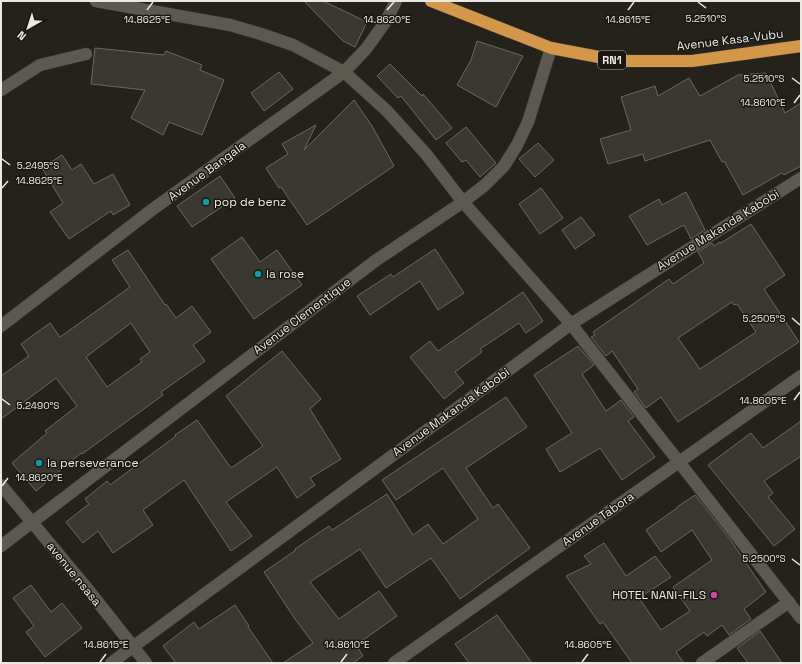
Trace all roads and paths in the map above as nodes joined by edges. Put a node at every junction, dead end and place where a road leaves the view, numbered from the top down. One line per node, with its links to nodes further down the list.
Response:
1 (96, 1): 7 (street)
2 (396, 1): 7 (street, Avenue Bangala)
3 (431, 1): 5 (highway, Avenue Kasa-Vubu / RN1)
4 (801, 46): 5 (highway, Avenue Kasa-Vubu / RN1)
5 (551, 48): 10 (street, Avenue Clementique)
6 (86, 54): 8 (street)
7 (344, 72): 10 (street); 12 (street, Avenue Bangala)
8 (1, 90)
9 (801, 178): 11 (street, Avenue Makanda Kabobi)
10 (463, 202): 11 (street); 16 (street, Avenue Clementique)
11 (571, 324): 14 (street); 20 (street, Avenue Makanda Kabobi)
12 (1, 326)
13 (801, 376): 14 (street, Avenue Tabora)
14 (680, 461): 18 (street); 23 (street, Avenue Tabora)
15 (1, 485): 16 (street, avenue nsasa)
16 (33, 523): 17 (street, Avenue Clementique); 20 (street, avenue nsasa)
17 (1, 546)
18 (789, 602): 19 (street); 24 (street)
19 (801, 618)
20 (133, 647): 21 (street, Avenue Makanda Kabobi); 22 (street, avenue nsasa)
21 (111, 663)
22 (146, 663)
23 (394, 663)
24 (702, 663)

